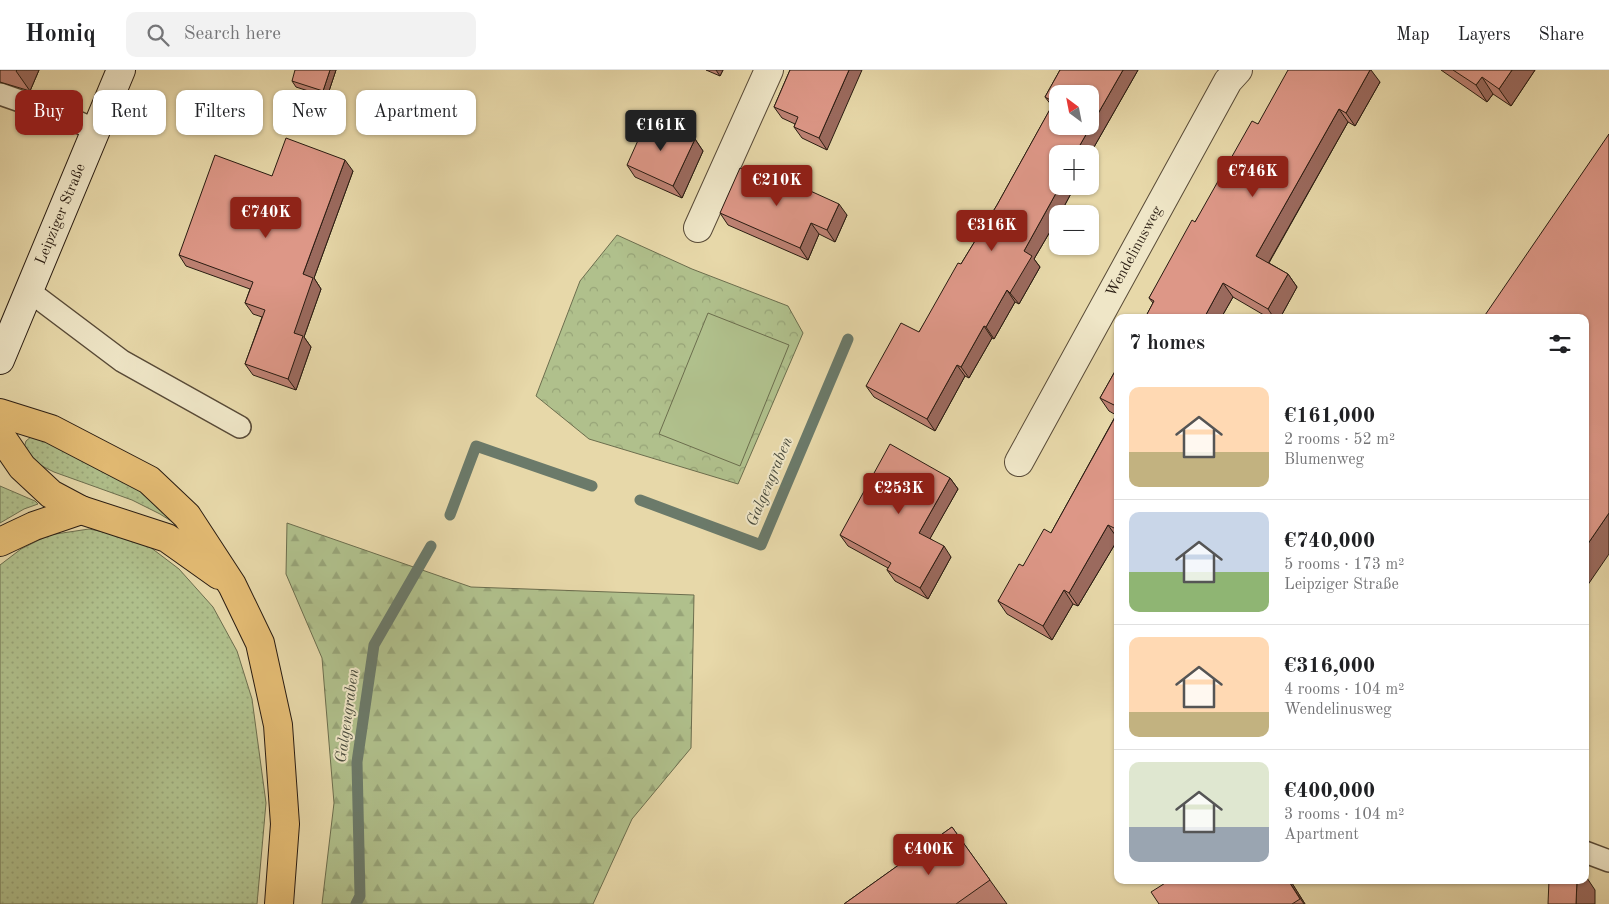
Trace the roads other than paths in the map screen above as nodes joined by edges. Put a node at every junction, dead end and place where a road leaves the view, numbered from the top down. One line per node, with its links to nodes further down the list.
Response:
1 (121, 70): 4 (street, Leipziger Straße)
2 (769, 70): 8 (street)
3 (1238, 70): 14 (street, Wendelinusweg)
4 (113, 90)
5 (0, 94): 6 (lane)
6 (93, 129)
7 (94, 135): 9 (street, Leipziger Straße)
8 (698, 228)
9 (29, 291): 10 (street, Leipziger Straße); 12 (lane)
10 (0, 360)
11 (0, 413): 17 (highway)
12 (240, 428)
13 (0, 435): 15 (highway)
14 (1018, 462)
15 (81, 510): 16 (highway); 17 (highway)
16 (0, 542)
17 (232, 585): 20 (highway)
18 (1589, 854): 19 (lane)
19 (1609, 861)
20 (279, 904)

